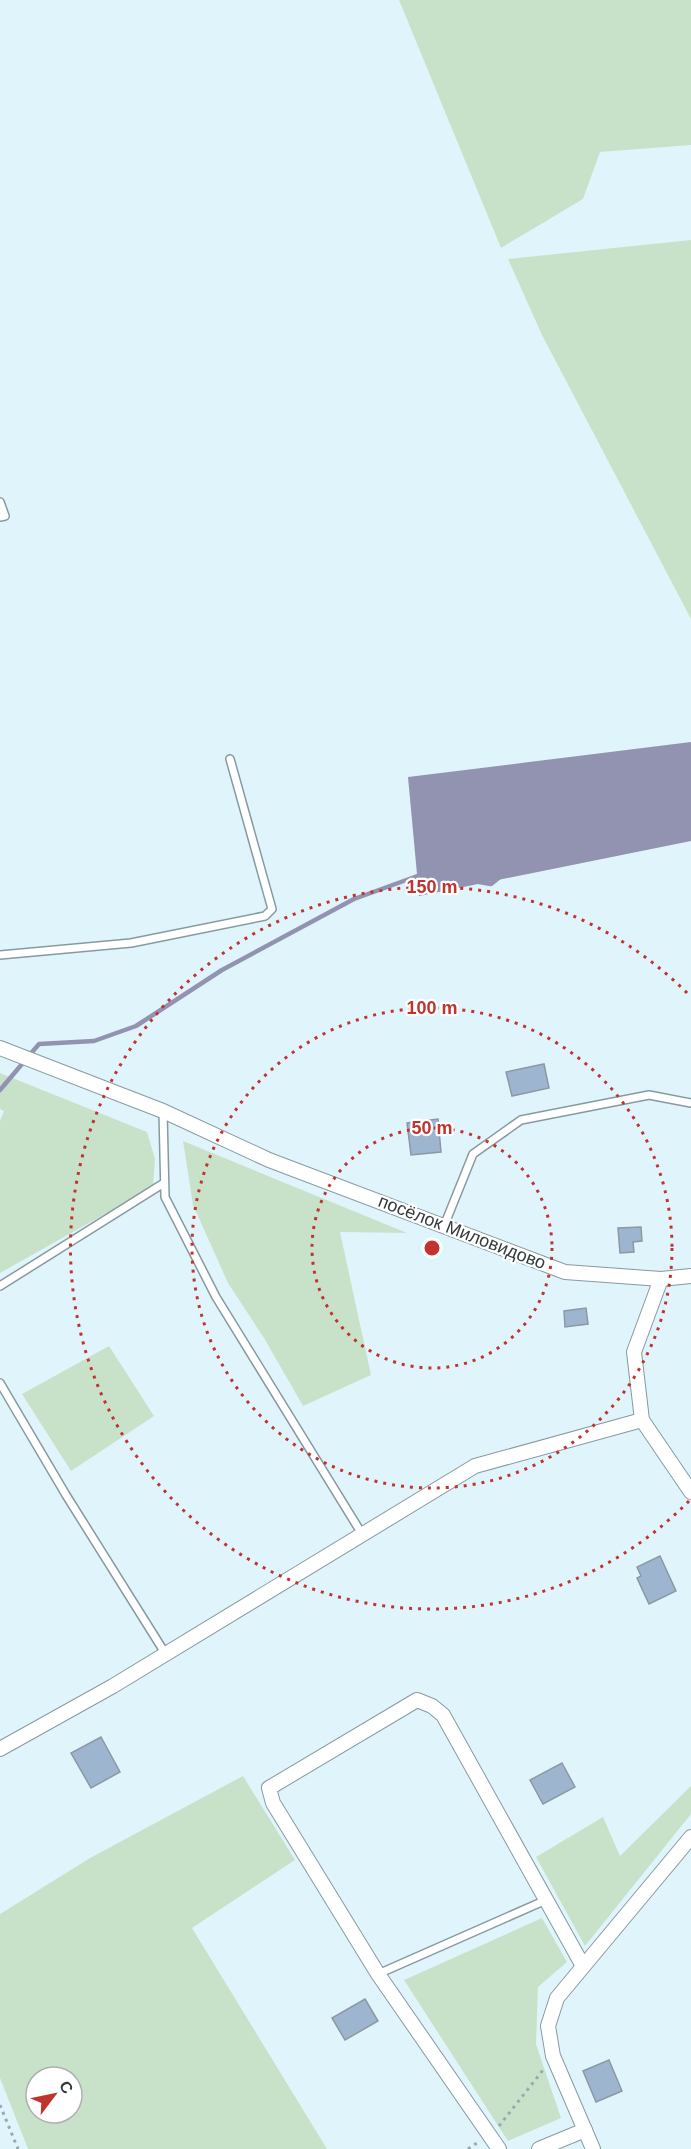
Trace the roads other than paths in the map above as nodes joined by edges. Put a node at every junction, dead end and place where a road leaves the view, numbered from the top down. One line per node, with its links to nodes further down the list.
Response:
1 (0, 502): 2 (lane)
2 (0, 518)
3 (230, 759): 4 (lane)
4 (0, 954)
5 (0, 1048): 7 (street, посёлок Миловидово)
6 (691, 1103): 9 (lane)
7 (163, 1111): 8 (lane); 9 (street, посёлок Миловидово)
8 (164, 1183): 12 (lane); 16 (lane)
9 (444, 1226): 11 (street, посёлок Миловидово)
10 (691, 1276): 11 (street, посёлок Миловидово)
11 (661, 1279): 14 (street)
12 (0, 1286)
13 (0, 1383): 17 (lane)
14 (642, 1420): 15 (street); 16 (street)
15 (691, 1492)
16 (362, 1534): 17 (street)
17 (165, 1653): 18 (street)
18 (0, 1749)
19 (691, 1837): 21 (street)
20 (546, 1900): 21 (street); 22 (lane); 22 (street)
21 (583, 1966): 23 (street)
22 (378, 1974): 24 (street)
23 (585, 2130): 25 (street); 26 (street)
24 (499, 2149)
25 (539, 2149)
26 (593, 2149)

